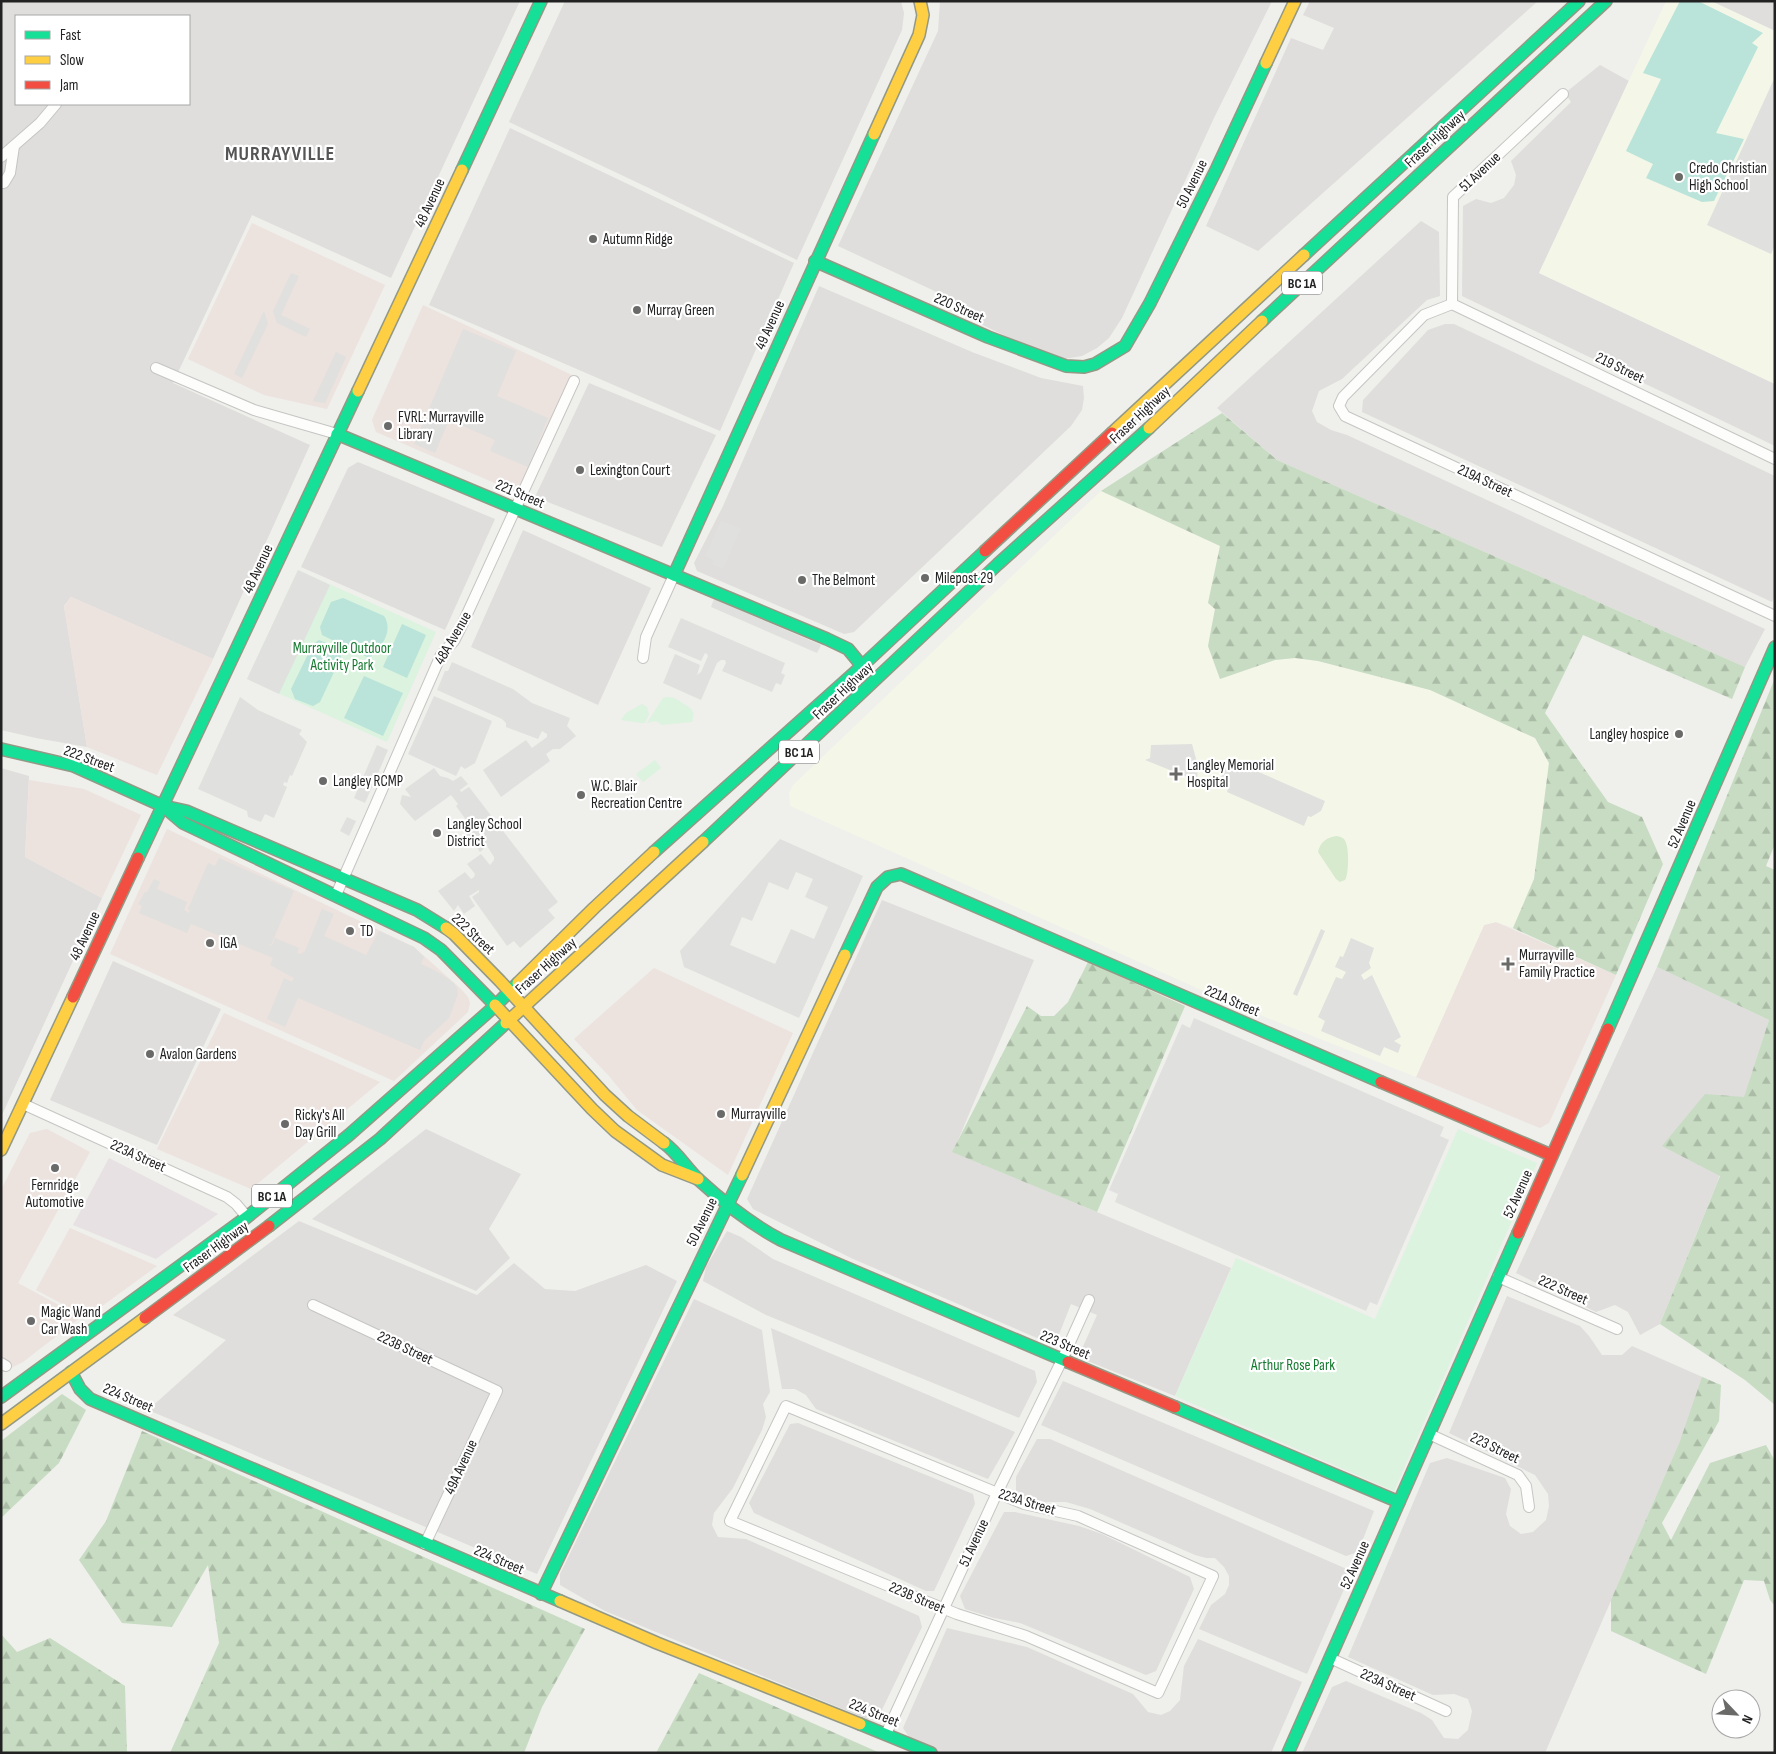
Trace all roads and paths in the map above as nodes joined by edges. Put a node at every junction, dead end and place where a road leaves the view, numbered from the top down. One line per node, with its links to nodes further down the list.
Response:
1 (541, 1): 16 (street, 48 Avenue)
2 (1296, 1): 13 (street, 50 Avenue)
3 (1579, 1): 23 (street, Fraser Highway / BC 1A)
4 (1606, 1): 31 (street, Fraser Highway / BC 1A)
5 (921, 3): 11 (street, 49 Avenue)
6 (1563, 94): 12 (street, 51 Avenue)
7 (55, 105): 8 (street)
8 (14, 146): 9 (street); 10 (street)
9 (1, 157)
10 (1, 184)
11 (815, 261): 13 (street, 220 Street); 19 (street, 49 Avenue)
12 (1452, 304): 17 (street, 219 Street); 20 (street, 219A Street)
13 (1095, 364)
14 (156, 368): 16 (street, 221 Street)
15 (574, 381): 18 (street, 48A Avenue)
16 (338, 434): 18 (street, 221 Street); 25 (street, 48 Avenue)
17 (1775, 458)
18 (516, 509): 19 (street, 221 Street); 27 (street, 48A Avenue)
19 (674, 575): 22 (street, 49 Avenue); 23 (street, 221 Street)
20 (1775, 616)
21 (1775, 647): 35 (street, 52 Avenue)
22 (644, 658)
23 (862, 666): 29 (street, Fraser Highway / BC 1A)
24 (1, 749): 25 (street, 222 Street)
25 (163, 806): 27 (street, 222 Street); 28 (street, 222 Street); 33 (street, 48 Avenue)
26 (901, 874): 35 (street, 221A Street); 37 (street, 50 Avenue)
27 (344, 878): 28 (street, 48A Avenue); 29 (street, 222 Street)
28 (336, 895): 30 (street, 222 Street)
29 (510, 992): 30 (street, Fraser Highway / BC 1A); 31 (street, 222 Street)
30 (495, 1006): 32 (street, 222 Street); 38 (street, Fraser Highway / BC 1A)
31 (524, 1006): 32 (street, Fraser Highway / BC 1A); 36 (street, 222 Street)
32 (509, 1020): 36 (street, 222 Street); 44 (street, Fraser Highway / BC 1A)
33 (23, 1104): 34 (street, 48 Avenue); 38 (street, 223A Street)
34 (1, 1150)
35 (1552, 1155): 39 (street, 52 Avenue)
36 (698, 1179): 37 (street, 222 Street)
37 (728, 1202): 43 (street, 223 Street); 54 (street, 50 Avenue)
38 (247, 1217): 46 (street, Fraser Highway / BC 1A)
39 (1498, 1277): 42 (street, 222 Street); 49 (street, 52 Avenue)
40 (1089, 1300): 43 (street, 51 Avenue)
41 (313, 1305): 45 (street, 223B Street)
42 (1617, 1329)
43 (1062, 1360): 50 (street, 51 Avenue); 51 (street, 223 Street)
44 (70, 1372): 48 (street, Fraser Highway / BC 1A); 53 (street, 224 Street)
45 (497, 1391): 53 (street, 49A Avenue)
46 (1, 1397)
47 (786, 1406): 50 (street, 223A Street); 55 (street, 223B Street)
48 (1, 1424)
49 (1429, 1434): 51 (street, 52 Avenue); 52 (street, 223 Street)
50 (997, 1493): 55 (street, 51 Avenue); 56 (street, 223A Street)
51 (1398, 1502): 57 (street, 52 Avenue)
52 (1529, 1506)
53 (425, 1544): 54 (street, 224 Street)
54 (541, 1594): 59 (street, 224 Street)
55 (944, 1609): 56 (street, 223B Street); 59 (street, 51 Avenue)
56 (1187, 1629)
57 (1330, 1658): 58 (street, 223A Street); 61 (street, 52 Avenue)
58 (1446, 1711)
59 (886, 1734): 60 (street, 224 Street)
60 (931, 1753)
61 (1288, 1753)

